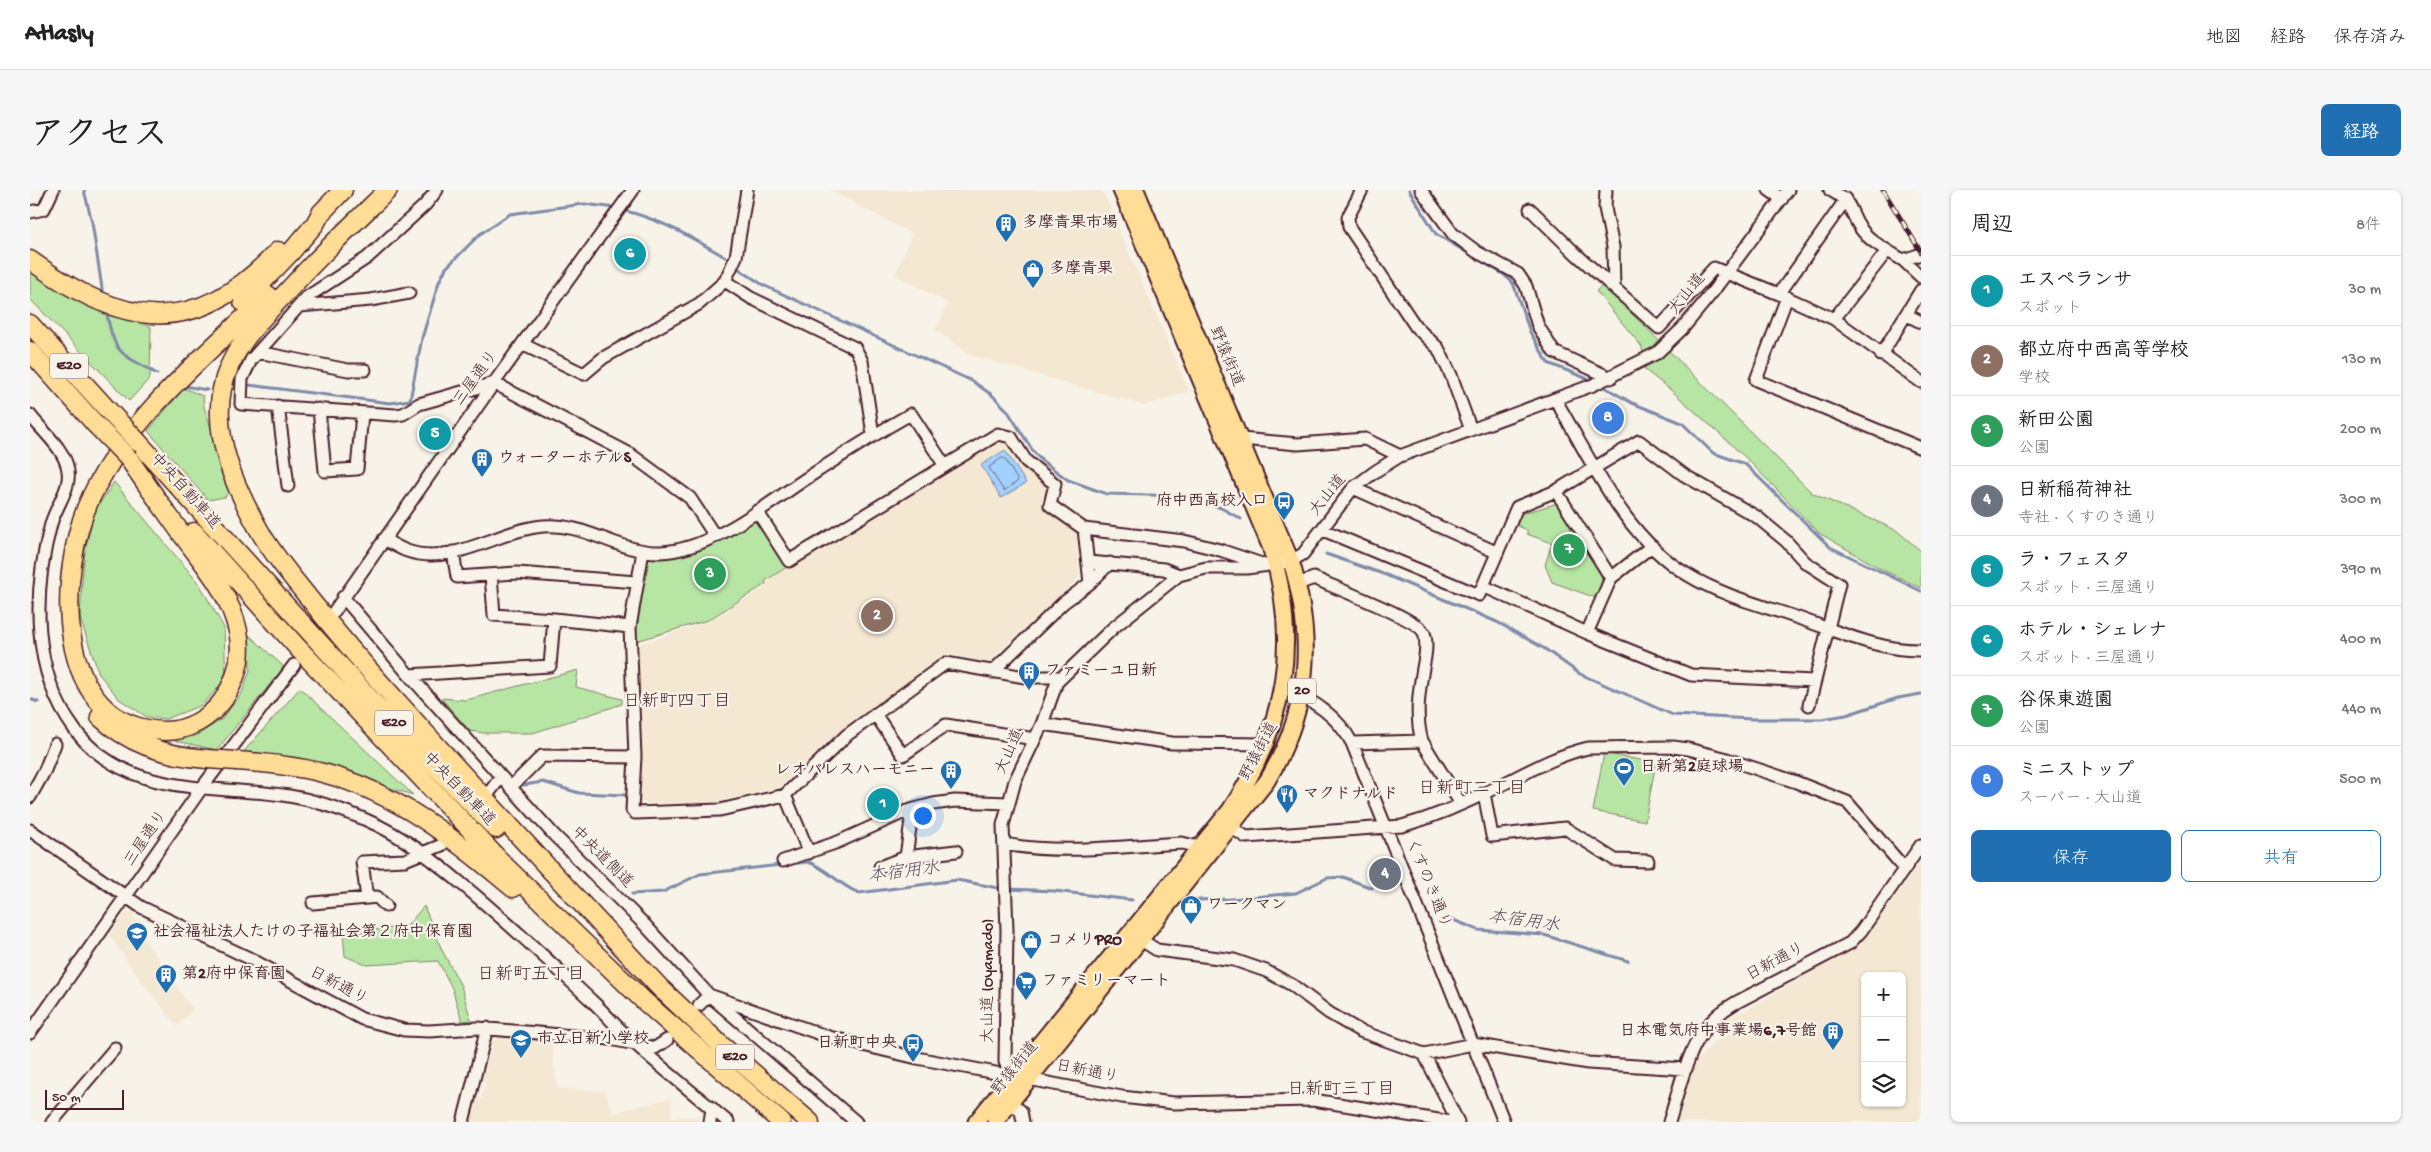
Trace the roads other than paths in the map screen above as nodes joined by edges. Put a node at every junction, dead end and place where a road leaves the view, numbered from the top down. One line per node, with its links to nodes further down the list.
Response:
1 (53, 190): 17 (street)
2 (343, 190): 18 (highway)
3 (388, 190): 21 (highway)
4 (437, 190): 31 (street)
5 (633, 190): 36 (street, 三屋通り)
6 (747, 190): 26 (street)
7 (1121, 190): 71 (main road, 野猿街道 / 20)
8 (1136, 190): 51 (main road, 野猿街道 / 20)
9 (1362, 190): 49 (street)
10 (1421, 190): 41 (street)
11 (1606, 190): 27 (street)
12 (1769, 190): 14 (street)
13 (1830, 190): 15 (street)
14 (1785, 194): 24 (street, 大山道)
15 (1846, 199): 19 (street); 30 (street)
16 (1530, 209): 27 (street)
17 (30, 212)
18 (321, 213): 22 (highway); 136 (highway, bridge)
19 (1887, 251): 23 (street); 33 (street)
20 (1921, 254): 23 (street)
21 (318, 256): 54 (highway); 134 (highway)
22 (30, 260)
23 (1903, 260): 25 (street)
24 (1726, 274): 27 (street); 30 (street); 41 (street, 大山道)
25 (1921, 277)
26 (725, 281): 36 (street); 50 (street)
27 (1614, 287)
28 (1921, 290): 32 (street)
29 (409, 293): 31 (street)
30 (1783, 295): 33 (street); 52 (street)
31 (299, 306): 38 (street)
32 (1907, 315): 34 (street); 39 (street)
33 (1834, 319): 39 (street)
34 (1921, 322)
35 (30, 324): 134 (highway, 中央自動車道 / E20, bridge)
36 (522, 344): 43 (street, 三屋通り)
37 (30, 352): 54 (highway, 中央自動車道 / E20, bridge)
38 (258, 352): 40 (street); 45 (street)
39 (1882, 355): 42 (street)
40 (365, 370)
41 (1602, 382): 44 (street, 大山道)
42 (1921, 382)
43 (494, 383): 47 (street); 63 (street); 64 (street, 三屋通り)
44 (1556, 399): 49 (street, 大山道); 56 (street)
45 (278, 406): 46 (street); 57 (street)
46 (319, 409): 47 (street); 47 (street)
47 (362, 414)
48 (30, 415): 80 (street)
49 (1471, 430): 53 (street, 大山道)
50 (873, 435): 55 (street); 60 (street)
51 (1241, 439): 53 (street); 71 (main road, 野猿街道 / 20)
52 (1921, 448)
53 (1400, 456): 58 (street, 大山道)
54 (129, 459): 136 (highway, 中央自動車道 / E20)
55 (945, 466): 60 (street); 61 (street)
56 (1596, 468): 59 (street); 65 (street); 84 (street)
57 (288, 486)
58 (1353, 488): 62 (street, 大山道); 68 (street)
59 (1556, 491): 68 (street); 74 (street)
60 (757, 511): 63 (street)
61 (1084, 530): 69 (street); 71 (street)
62 (1323, 530): 71 (street, 大山道); 78 (street)
63 (715, 536): 66 (street)
64 (384, 539): 67 (street); 79 (street, 三屋通り)
65 (1652, 546): 74 (street); 84 (street)
66 (643, 551): 67 (street); 75 (street)
67 (453, 552): 72 (street)
68 (1496, 552): 78 (street)
69 (1089, 562): 70 (street); 76 (street)
70 (1110, 563): 73 (street); 76 (street)
71 (1276, 563): 73 (street, 大山道); 77 (main road, 野猿街道 / 20); 92 (main road, 野猿街道 / 20)
72 (491, 575): 75 (street); 82 (street)
73 (1179, 575): 90 (street, 大山道)
74 (1611, 578): 85 (street)
75 (638, 582): 83 (street)
76 (1090, 583): 88 (street)
77 (1298, 584): 93 (main road, 野猿街道 / 20); 98 (street)
78 (1483, 586): 85 (street)
79 (343, 597): 81 (street, 三屋通り); 89 (street, 中央道側道)
80 (35, 598): 105 (street)
81 (333, 613)
82 (554, 619): 83 (street); 89 (street)
83 (630, 627): 102 (street)
84 (1828, 628): 86 (street); 91 (street)
85 (1587, 633): 91 (street)
86 (1921, 650)
87 (294, 665): 105 (street, 三屋通り)
88 (992, 672): 90 (street); 95 (street)
89 (409, 675): 103 (street, 中央道側道)
90 (1062, 677): 96 (street, 大山道)
91 (1814, 681): 94 (street)
92 (1282, 689): 93 (street, くすのき通り); 101 (main road, 野猿街道 / 20)
93 (1301, 695): 99 (street, くすのき通り); 114 (main road, 野猿街道 / 20)
94 (1809, 705)
95 (875, 714): 97 (street); 108 (street)
96 (1042, 724): 97 (street, 大山道); 101 (street)
97 (1035, 739): 110 (street, 大山道)
98 (1422, 740): 99 (street); 111 (street)
99 (1352, 743): 113 (street, くすのき通り)
100 (55, 744): 109 (street)
101 (1267, 744): 119 (main road, 野猿街道 / 20)
102 (636, 757): 104 (street); 108 (street)
103 (501, 777): 104 (street, 中央道側道); 106 (street)
104 (510, 787): 135 (street, 中央道側道)
105 (201, 789): 122 (street); 129 (street, 三屋通り)
106 (487, 792)
107 (1484, 793): 111 (street); 125 (street); 127 (street)
108 (785, 795): 121 (street)
109 (30, 797)
110 (1008, 803): 112 (street); 117 (street, 大山道)
111 (1460, 804): 113 (street)
112 (907, 811): 121 (street); 123 (street)
113 (1386, 827): 114 (street); 142 (street, くすのき通り)
114 (1232, 828): 133 (main road, 野猿街道 / 20)
115 (30, 830): 129 (street, 日新通り)
116 (438, 842): 122 (street)
117 (1004, 844): 119 (street); 128 (street, 大山道)
118 (1921, 845): 127 (street, 日新通り)
119 (1199, 846): 146 (main road, 野猿街道 / 20)
120 (956, 851): 123 (street)
121 (809, 853): 124 (street)
122 (425, 854): 130 (street); 141 (street)
123 (906, 857): 126 (street)
124 (783, 861)
125 (1648, 861)
126 (880, 867)
127 (1905, 868): 145 (street, 日新通り)
128 (1005, 889): 146 (street, 大山道 (Oyamado))
129 (126, 898): 138 (street, 日新通り); 139 (street, 三屋通り)
130 (367, 898): 131 (street); 132 (street)
131 (313, 903)
132 (386, 906)
133 (1141, 940): 144 (street); 147 (main road, 野猿街道 / 20)
134 (663, 991): 155 (highway, 中央自動車道 / E20)
135 (709, 995): 137 (street); 146 (street, 日新通り); 156 (street, 中央道側道)
136 (644, 1001): 154 (highway, 中央自動車道 / E20)
137 (699, 1005)
138 (487, 1028): 141 (street, 日新通り); 151 (street)
139 (30, 1033)
140 (667, 1040): 141 (street, 日新通り)
141 (632, 1042): 149 (street)
142 (1473, 1044): 144 (street); 145 (street); 162 (street, くすのき通り)
143 (115, 1048): 150 (street)
144 (1424, 1054): 161 (street)
145 (1686, 1068): 163 (street, 日新通り)
146 (1014, 1075): 147 (street, 日新通り); 157 (main road, 野猿街道 / 20)
147 (1031, 1078): 148 (main road, 野猿街道 / 20); 160 (street, 日新通り)
148 (1011, 1103): 158 (main road, 野猿街道 / 20); 159 (street)
149 (712, 1108): 152 (street); 153 (street)
150 (52, 1122)
151 (463, 1122)
152 (710, 1122)
153 (728, 1122)
154 (782, 1122)
155 (810, 1122)
156 (856, 1122)
157 (976, 1122)
158 (995, 1122)
159 (1023, 1122)
160 (1451, 1122)
161 (1458, 1122)
162 (1504, 1122)
163 (1669, 1122)

